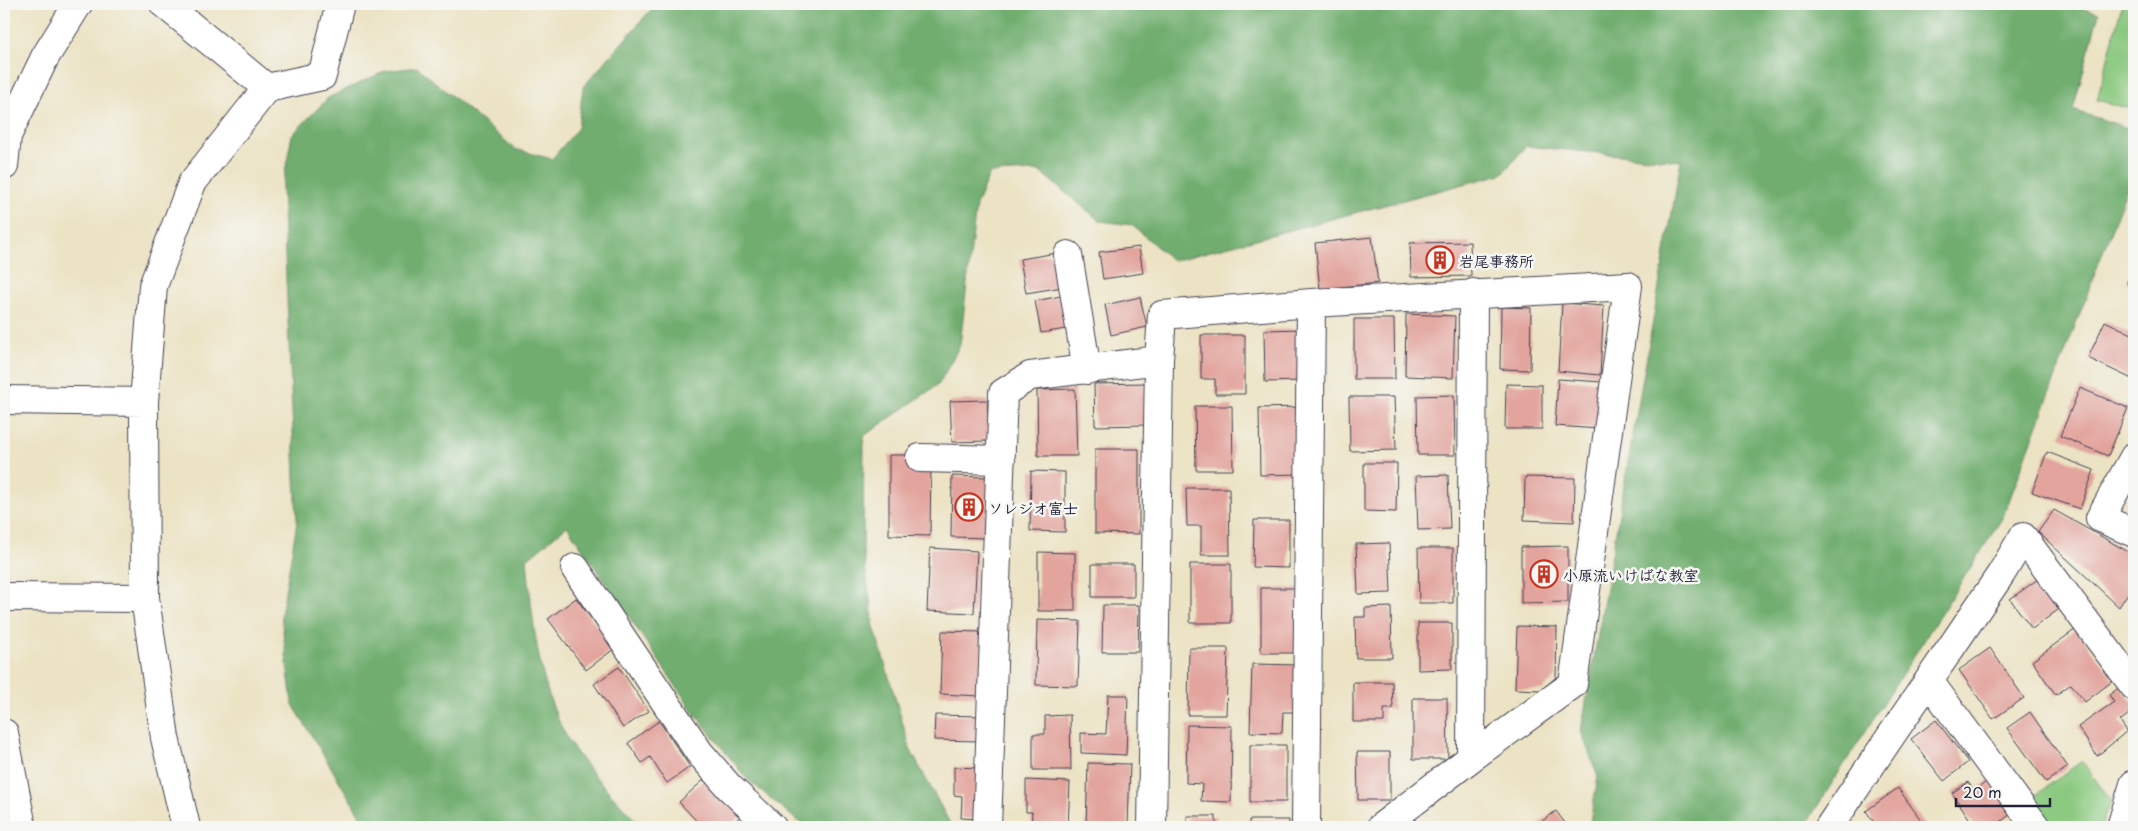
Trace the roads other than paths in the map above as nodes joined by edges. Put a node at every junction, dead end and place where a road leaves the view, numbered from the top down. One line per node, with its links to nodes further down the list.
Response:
1 (78, 4): 5 (street)
2 (164, 4): 4 (street)
3 (340, 4): 4 (street)
4 (267, 88): 12 (street)
5 (4, 166)
6 (1068, 255): 10 (street)
7 (1473, 293): 8 (street); 23 (street); 23 (street)
8 (1311, 303): 9 (street); 31 (street)
9 (1159, 360): 10 (street); 30 (street)
10 (1087, 370): 15 (street)
11 (4, 400): 12 (street)
12 (144, 402): 19 (street)
13 (2134, 457): 16 (street)
14 (920, 458): 15 (street)
15 (1001, 460): 29 (street)
16 (2134, 533)
17 (575, 568): 28 (street)
18 (4, 597): 19 (street)
19 (146, 598): 27 (street)
20 (1929, 681): 21 (street); 25 (street); 33 (street)
21 (2134, 686)
22 (4, 733): 26 (street)
23 (1470, 758): 32 (street)
24 (2134, 784): 34 (street)
25 (1833, 826)
26 (22, 827)
27 (186, 827)
28 (772, 827)
29 (987, 827)
30 (1152, 827)
31 (1306, 827)
32 (1380, 827)
33 (2036, 827)
34 (2121, 827)

